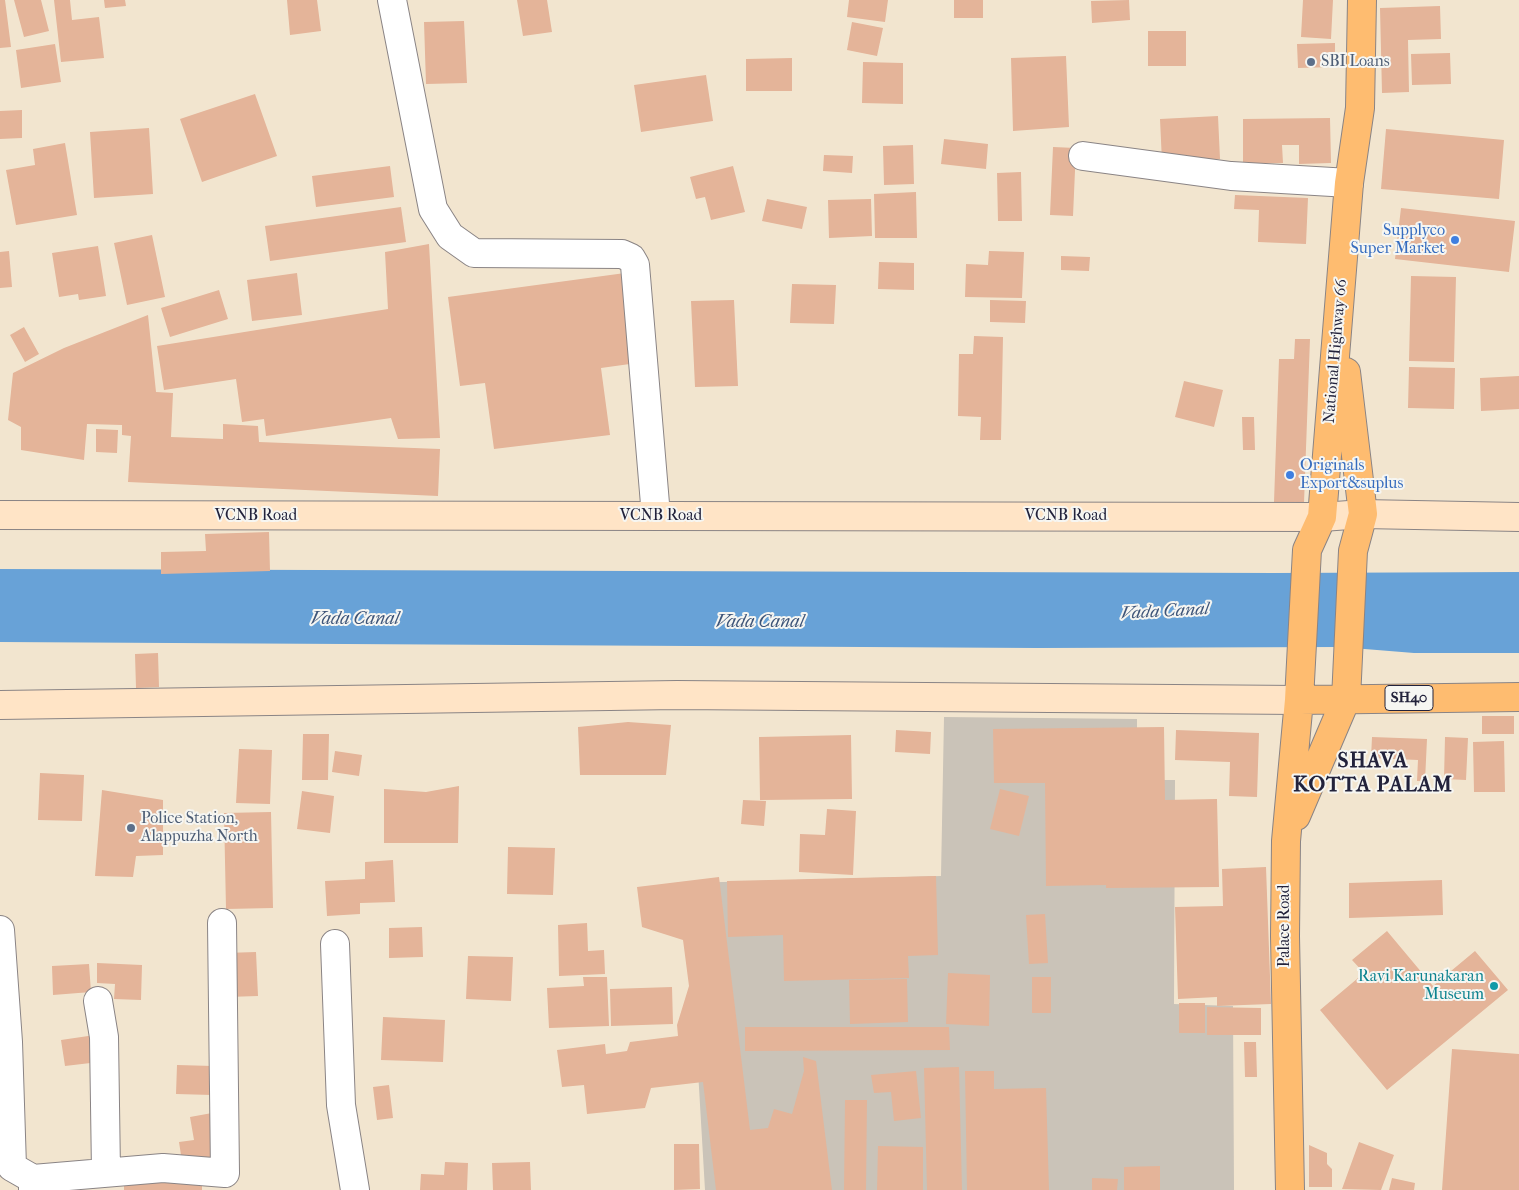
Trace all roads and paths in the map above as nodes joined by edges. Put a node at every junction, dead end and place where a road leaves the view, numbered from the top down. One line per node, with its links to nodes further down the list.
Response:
1 (392, 0): 8 (street)
2 (1362, 0): 4 (main road, National Highway 66)
3 (1083, 156): 4 (street)
4 (1349, 183): 5 (main road, National Highway 66)
5 (1339, 311): 6 (main road); 9 (main road, National Highway 66)
6 (1363, 514): 9 (main road, VCNB Road); 10 (main road, VCNB Road); 13 (main road)
7 (0, 515): 8 (main road, VCNB Road)
8 (656, 516): 9 (main road, VCNB Road)
9 (1322, 516): 11 (main road, National Highway 66)
10 (1519, 517)
11 (1307, 550): 14 (main road, Palace Road)
12 (1519, 697): 13 (main road, SH40)
13 (1346, 699): 14 (main road, SH40); 16 (main road)
14 (1299, 700): 15 (main road); 16 (main road, Palace Road)
15 (0, 705)
16 (1286, 841): 24 (main road, Palace Road)
17 (222, 923): 21 (street)
18 (0, 930): 22 (street)
19 (335, 944): 23 (street)
20 (98, 1001): 21 (street)
21 (106, 1172): 22 (street)
22 (33, 1184)
23 (355, 1190)
24 (1290, 1190)

